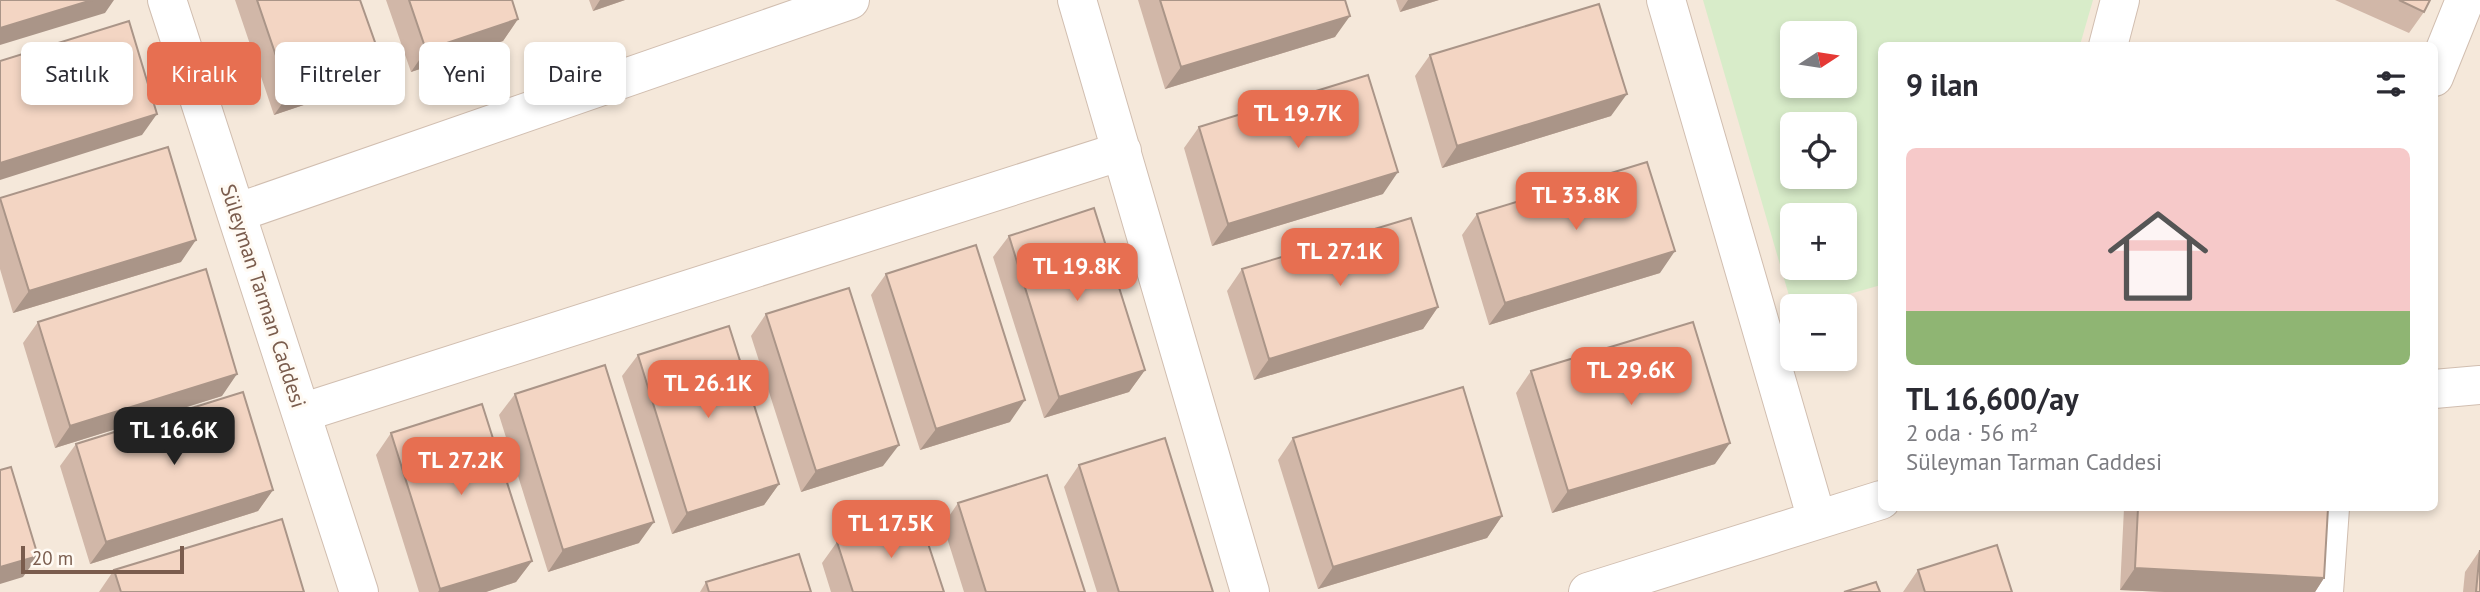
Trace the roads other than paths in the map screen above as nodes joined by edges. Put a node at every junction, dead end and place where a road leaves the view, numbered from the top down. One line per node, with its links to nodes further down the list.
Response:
1 (167, 0): 10 (street, Süleyman Tarman Caddesi)
2 (850, 0): 10 (street)
3 (1077, 0): 9 (street)
4 (1666, 0): 16 (street)
5 (2120, 0): 7 (street)
6 (2465, 0): 8 (street)
7 (2109, 42)
8 (2438, 67)
9 (1122, 151): 13 (street); 18 (street)
10 (236, 213): 13 (street, Süleyman Tarman Caddesi)
11 (2480, 384): 12 (street)
12 (2438, 389)
13 (301, 413): 17 (street, Süleyman Tarman Caddesi)
14 (1878, 501): 16 (street)
15 (2330, 511): 20 (street)
16 (1817, 520): 19 (street)
17 (359, 592)
18 (1250, 592)
19 (1587, 592)
20 (2324, 592)

